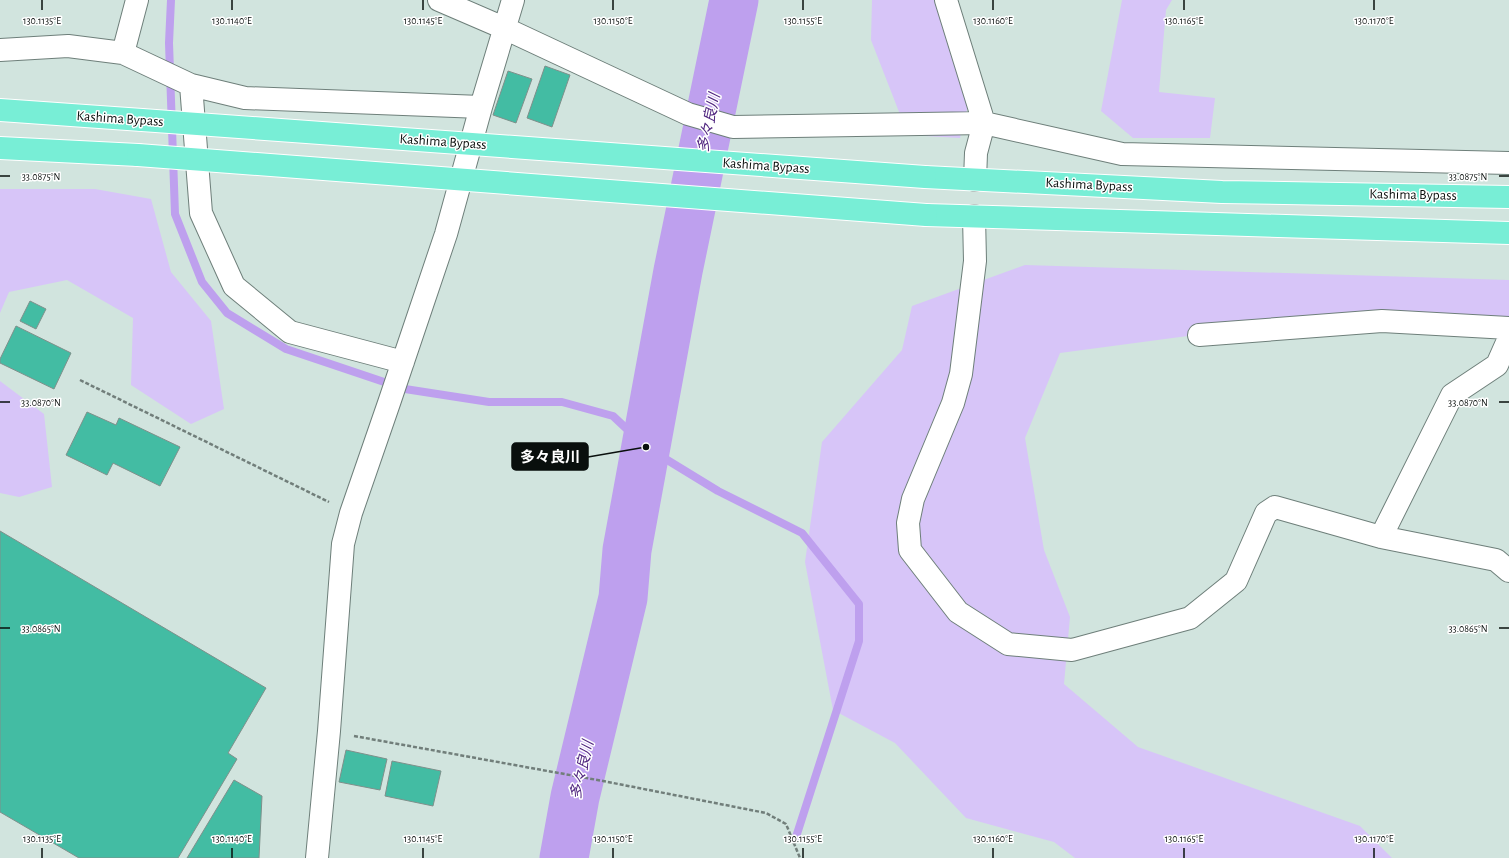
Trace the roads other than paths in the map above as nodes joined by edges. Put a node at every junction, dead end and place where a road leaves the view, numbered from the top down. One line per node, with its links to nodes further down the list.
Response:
1 (137, 0): 7 (street)
2 (439, 0): 5 (street)
3 (513, 0): 5 (street)
4 (946, 0): 11 (street)
5 (504, 28): 9 (street); 11 (street)
6 (0, 50): 7 (street)
7 (123, 53): 8 (street)
8 (191, 85): 9 (street); 21 (street)
9 (480, 107): 21 (street)
10 (0, 110): 14 (highway, Kashima Bypass, bridge)
11 (984, 123): 13 (street); 14 (street)
12 (0, 148): 16 (highway, bridge)
13 (1509, 163)
14 (975, 180): 15 (highway, Kashima Bypass)
15 (1509, 197)
16 (974, 216): 17 (highway); 22 (street)
17 (1509, 233)
18 (1509, 328): 19 (street)
19 (1199, 335)
20 (1509, 338): 22 (street)
21 (402, 362): 24 (street)
22 (1381, 537): 23 (street)
23 (1509, 571)
24 (316, 858)

